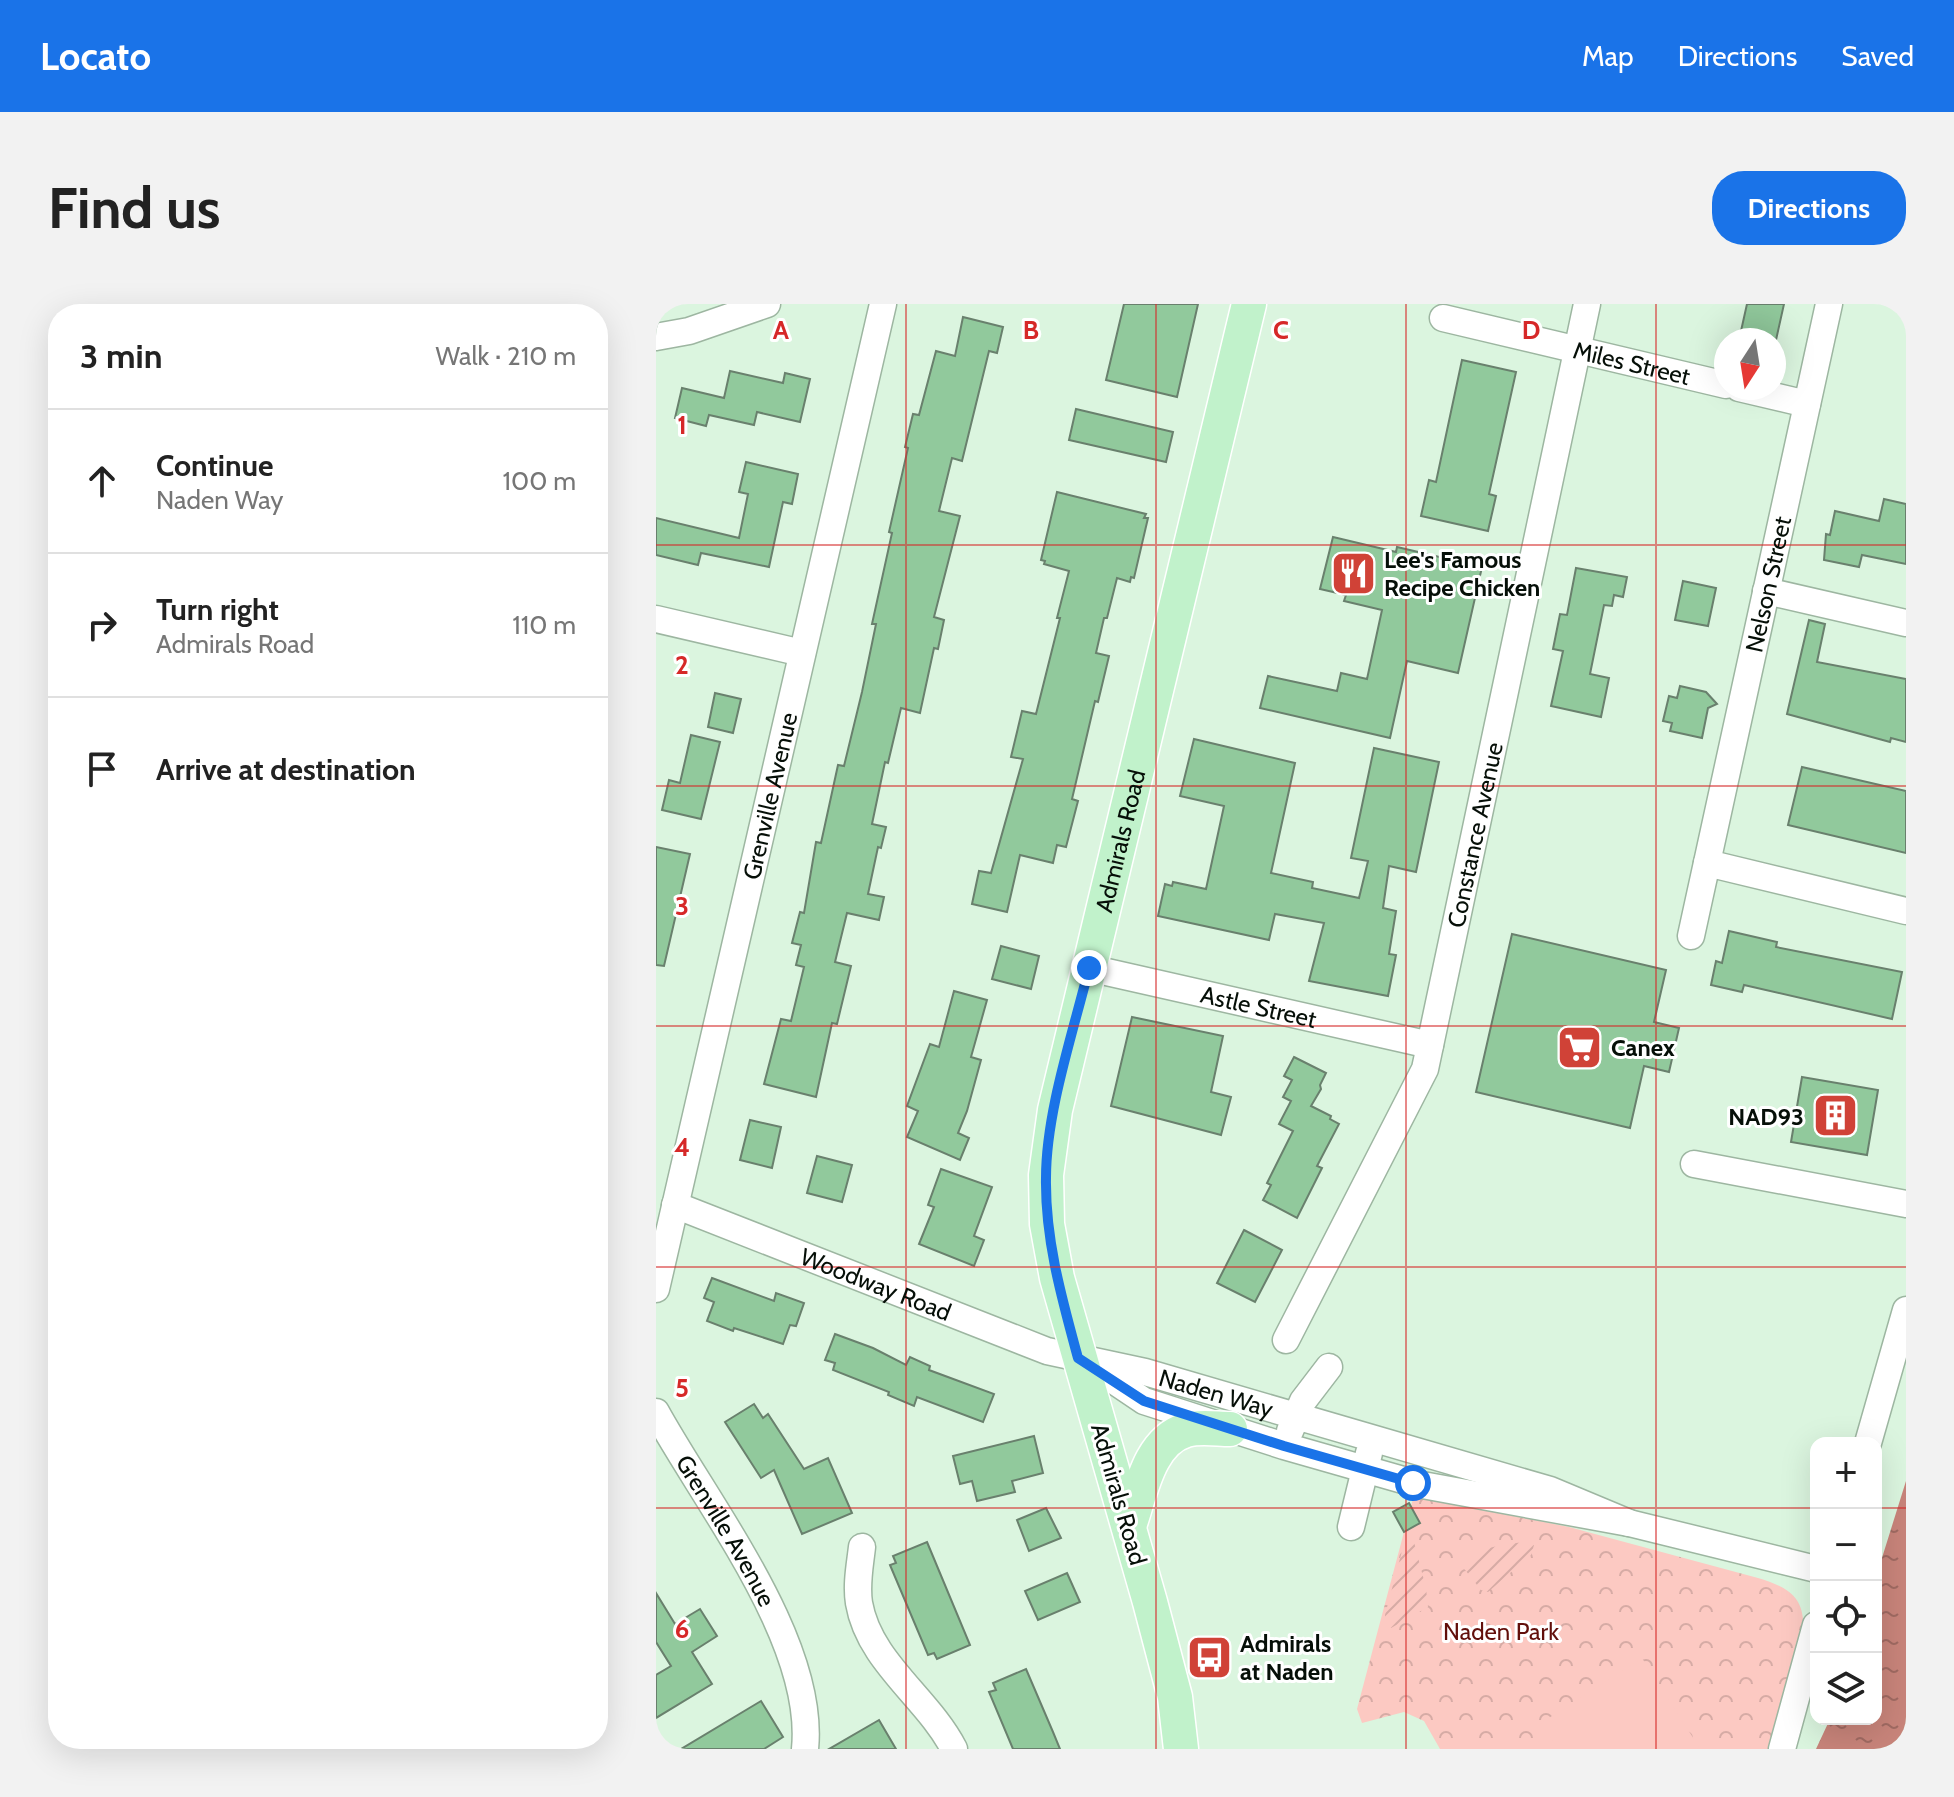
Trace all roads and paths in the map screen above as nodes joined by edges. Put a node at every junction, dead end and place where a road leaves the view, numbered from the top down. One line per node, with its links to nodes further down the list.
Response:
1 (767, 304): 7 (street)
2 (883, 304): 15 (street, Grenville Avenue)
3 (1249, 304): 19 (main road, Admirals Road)
4 (1587, 304): 8 (street, Constance Avenue)
5 (1829, 304): 11 (street, Nelson Street)
6 (1443, 318): 8 (street, Miles Street)
7 (656, 337)
8 (1577, 350): 9 (street, Miles Street); 20 (street, Constance Avenue)
9 (1714, 382)
10 (1786, 399): 11 (street)
11 (1807, 404): 12 (street, Nelson Street)
12 (1766, 591): 14 (street); 16 (street, Nelson Street)
13 (656, 619): 15 (street)
14 (1906, 623)
15 (802, 653): 23 (street, Grenville Avenue)
16 (1707, 863): 17 (street); 18 (street, Nelson Street)
17 (1906, 911)
18 (1691, 936)
19 (1089, 968): 20 (street, Astle Street); 27 (main road, Admirals Road)
20 (1430, 1045): 26 (street, Constance Avenue)
21 (1694, 1164): 22 (street)
22 (1906, 1204)
23 (675, 1205): 24 (street, Grenville Avenue); 27 (street, Woodway Road)
24 (656, 1289)
25 (1906, 1310): 32 (street)
26 (1286, 1340)
27 (1078, 1358): 30 (street, Naden Way); 31 (street, Naden Way); 36 (main road, Admirals Road)
28 (1329, 1367): 30 (street)
29 (656, 1412): 42 (street, Grenville Avenue)
30 (1297, 1416): 33 (street, Naden Way); 34 (street)
31 (1230, 1429): 34 (street, Naden Way); 36 (main road)
32 (1870, 1437)
33 (1372, 1438): 35 (street); 37 (street, Naden Way)
34 (1284, 1446): 35 (street, Naden Way)
35 (1365, 1469): 37 (street, Naden Way); 38 (street)
36 (1130, 1523): 44 (main road, Admirals Road)
37 (1629, 1523): 40 (street, Naden Way)
38 (1351, 1527)
39 (862, 1547): 43 (street)
40 (1810, 1568)
41 (1810, 1647): 45 (street)
42 (805, 1749)
43 (954, 1749)
44 (1181, 1749)
45 (1782, 1749)

